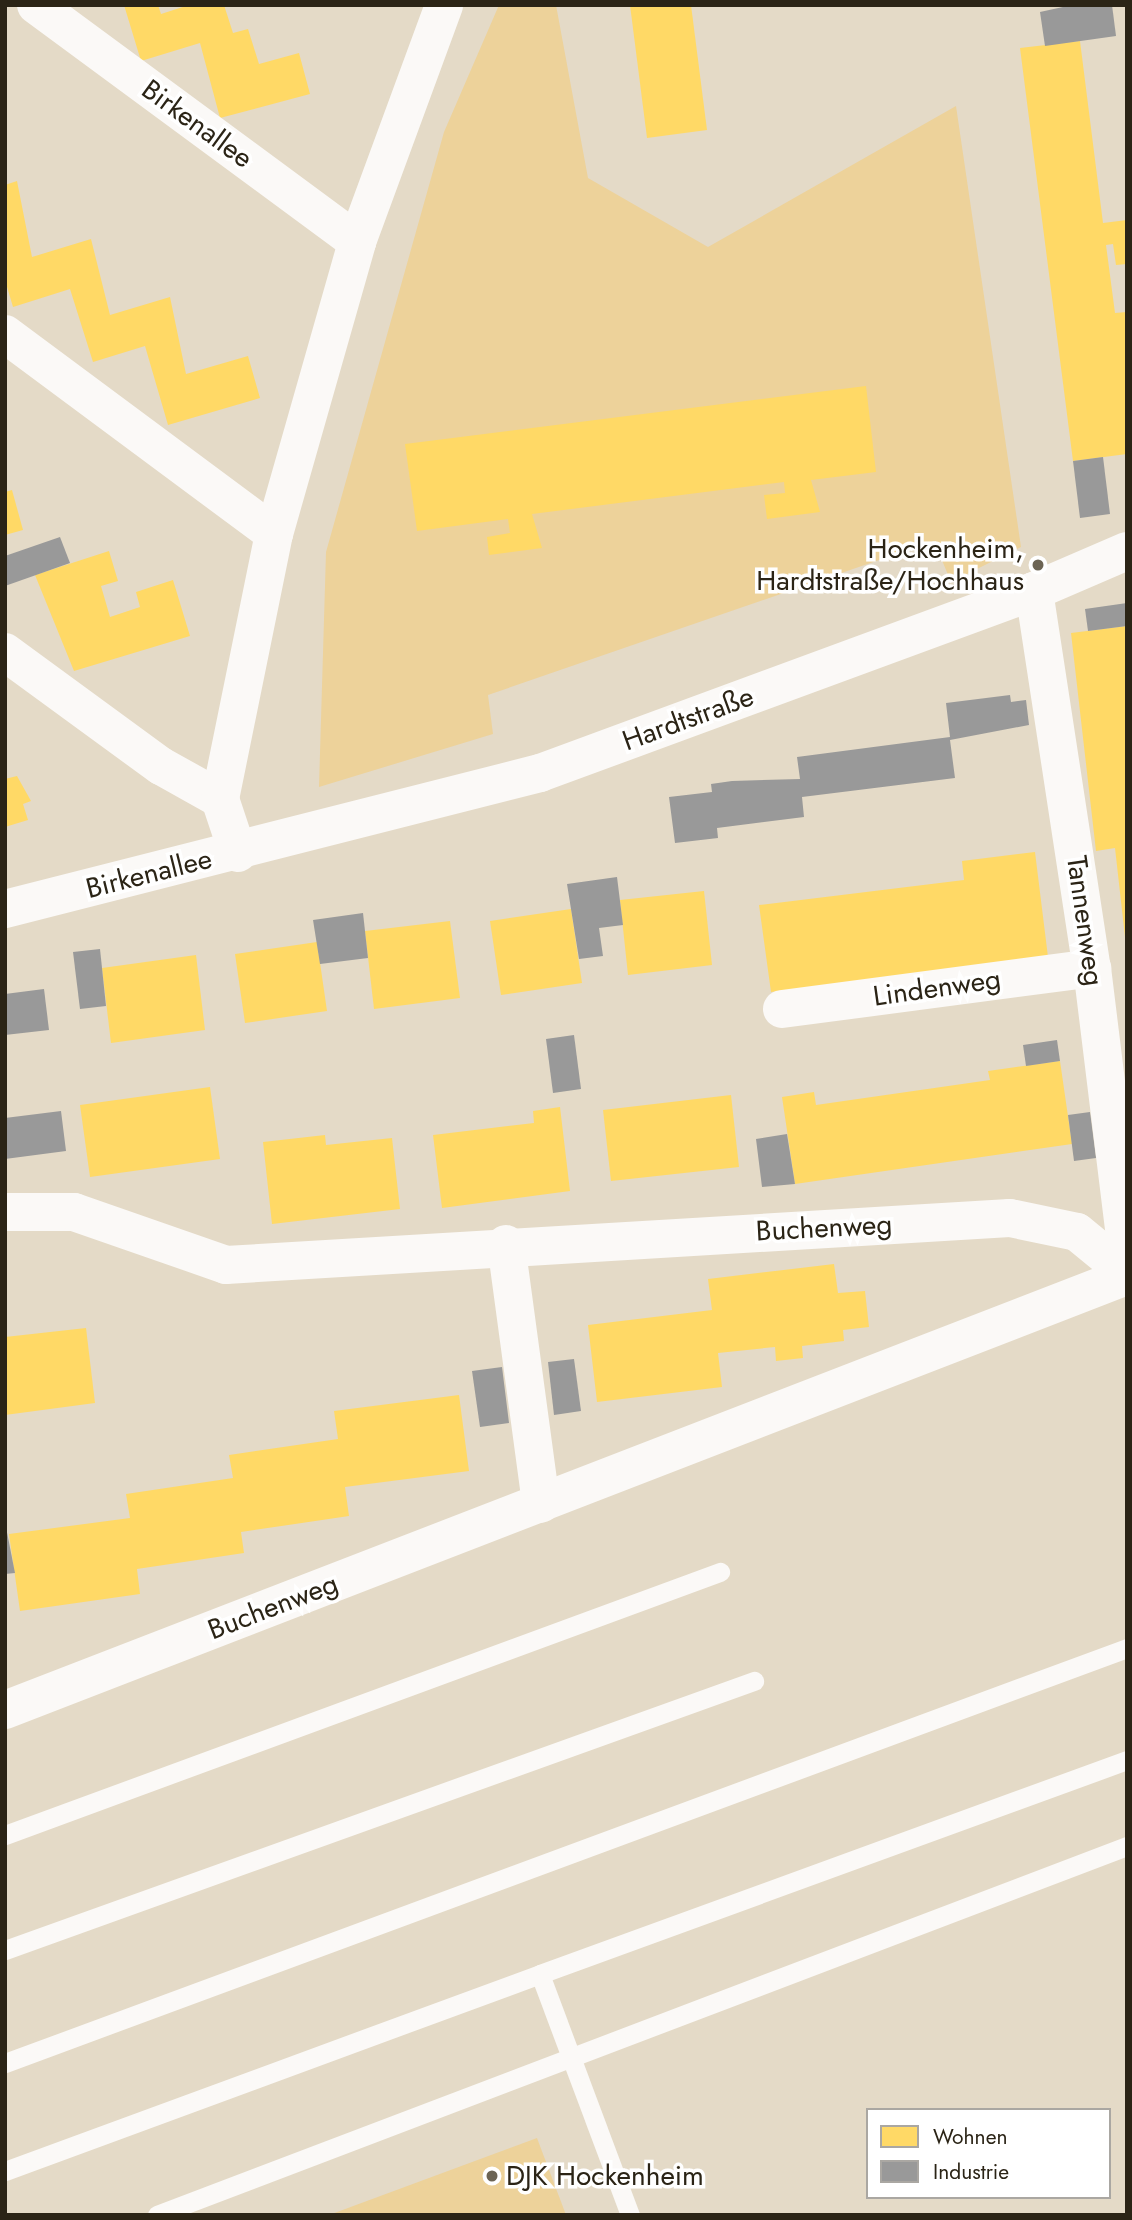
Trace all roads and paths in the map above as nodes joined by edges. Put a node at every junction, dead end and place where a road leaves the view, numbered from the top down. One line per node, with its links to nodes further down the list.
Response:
1 (36, 5): 3 (street, Birkenallee)
2 (444, 5): 3 (street, Birkenallee)
3 (357, 242): 5 (street, Birkenallee)
4 (5, 334): 5 (street)
5 (274, 534): 9 (street, Birkenallee)
6 (1127, 551): 7 (street, Hardtstraße)
7 (1034, 591): 10 (street, Hardtstraße); 12 (street, Tannenweg)
8 (5, 653): 9 (street)
9 (220, 799): 10 (street, Birkenallee)
10 (238, 853): 11 (street, Birkenallee)
11 (5, 909)
12 (1092, 968): 13 (street, Lindenweg); 16 (street, Tannenweg)
13 (782, 1009)
14 (5, 1212): 15 (street, Buchenweg)
15 (506, 1244): 17 (street, Buchenweg); 18 (street)
16 (1127, 1253)
17 (1127, 1274): 18 (street, Buchenweg)
18 (541, 1504): 22 (street, Buchenweg)
19 (720, 1572): 24 (lane)
20 (1127, 1648): 29 (lane)
21 (754, 1681): 26 (lane)
22 (5, 1710)
23 (1127, 1760): 27 (lane)
24 (5, 1835)
25 (1127, 1846): 28 (lane)
26 (5, 1950)
27 (540, 1974): 28 (lane); 30 (lane)
28 (572, 2060): 31 (lane); 32 (lane)
29 (5, 2063)
30 (5, 2171)
31 (158, 2215)
32 (630, 2215)

